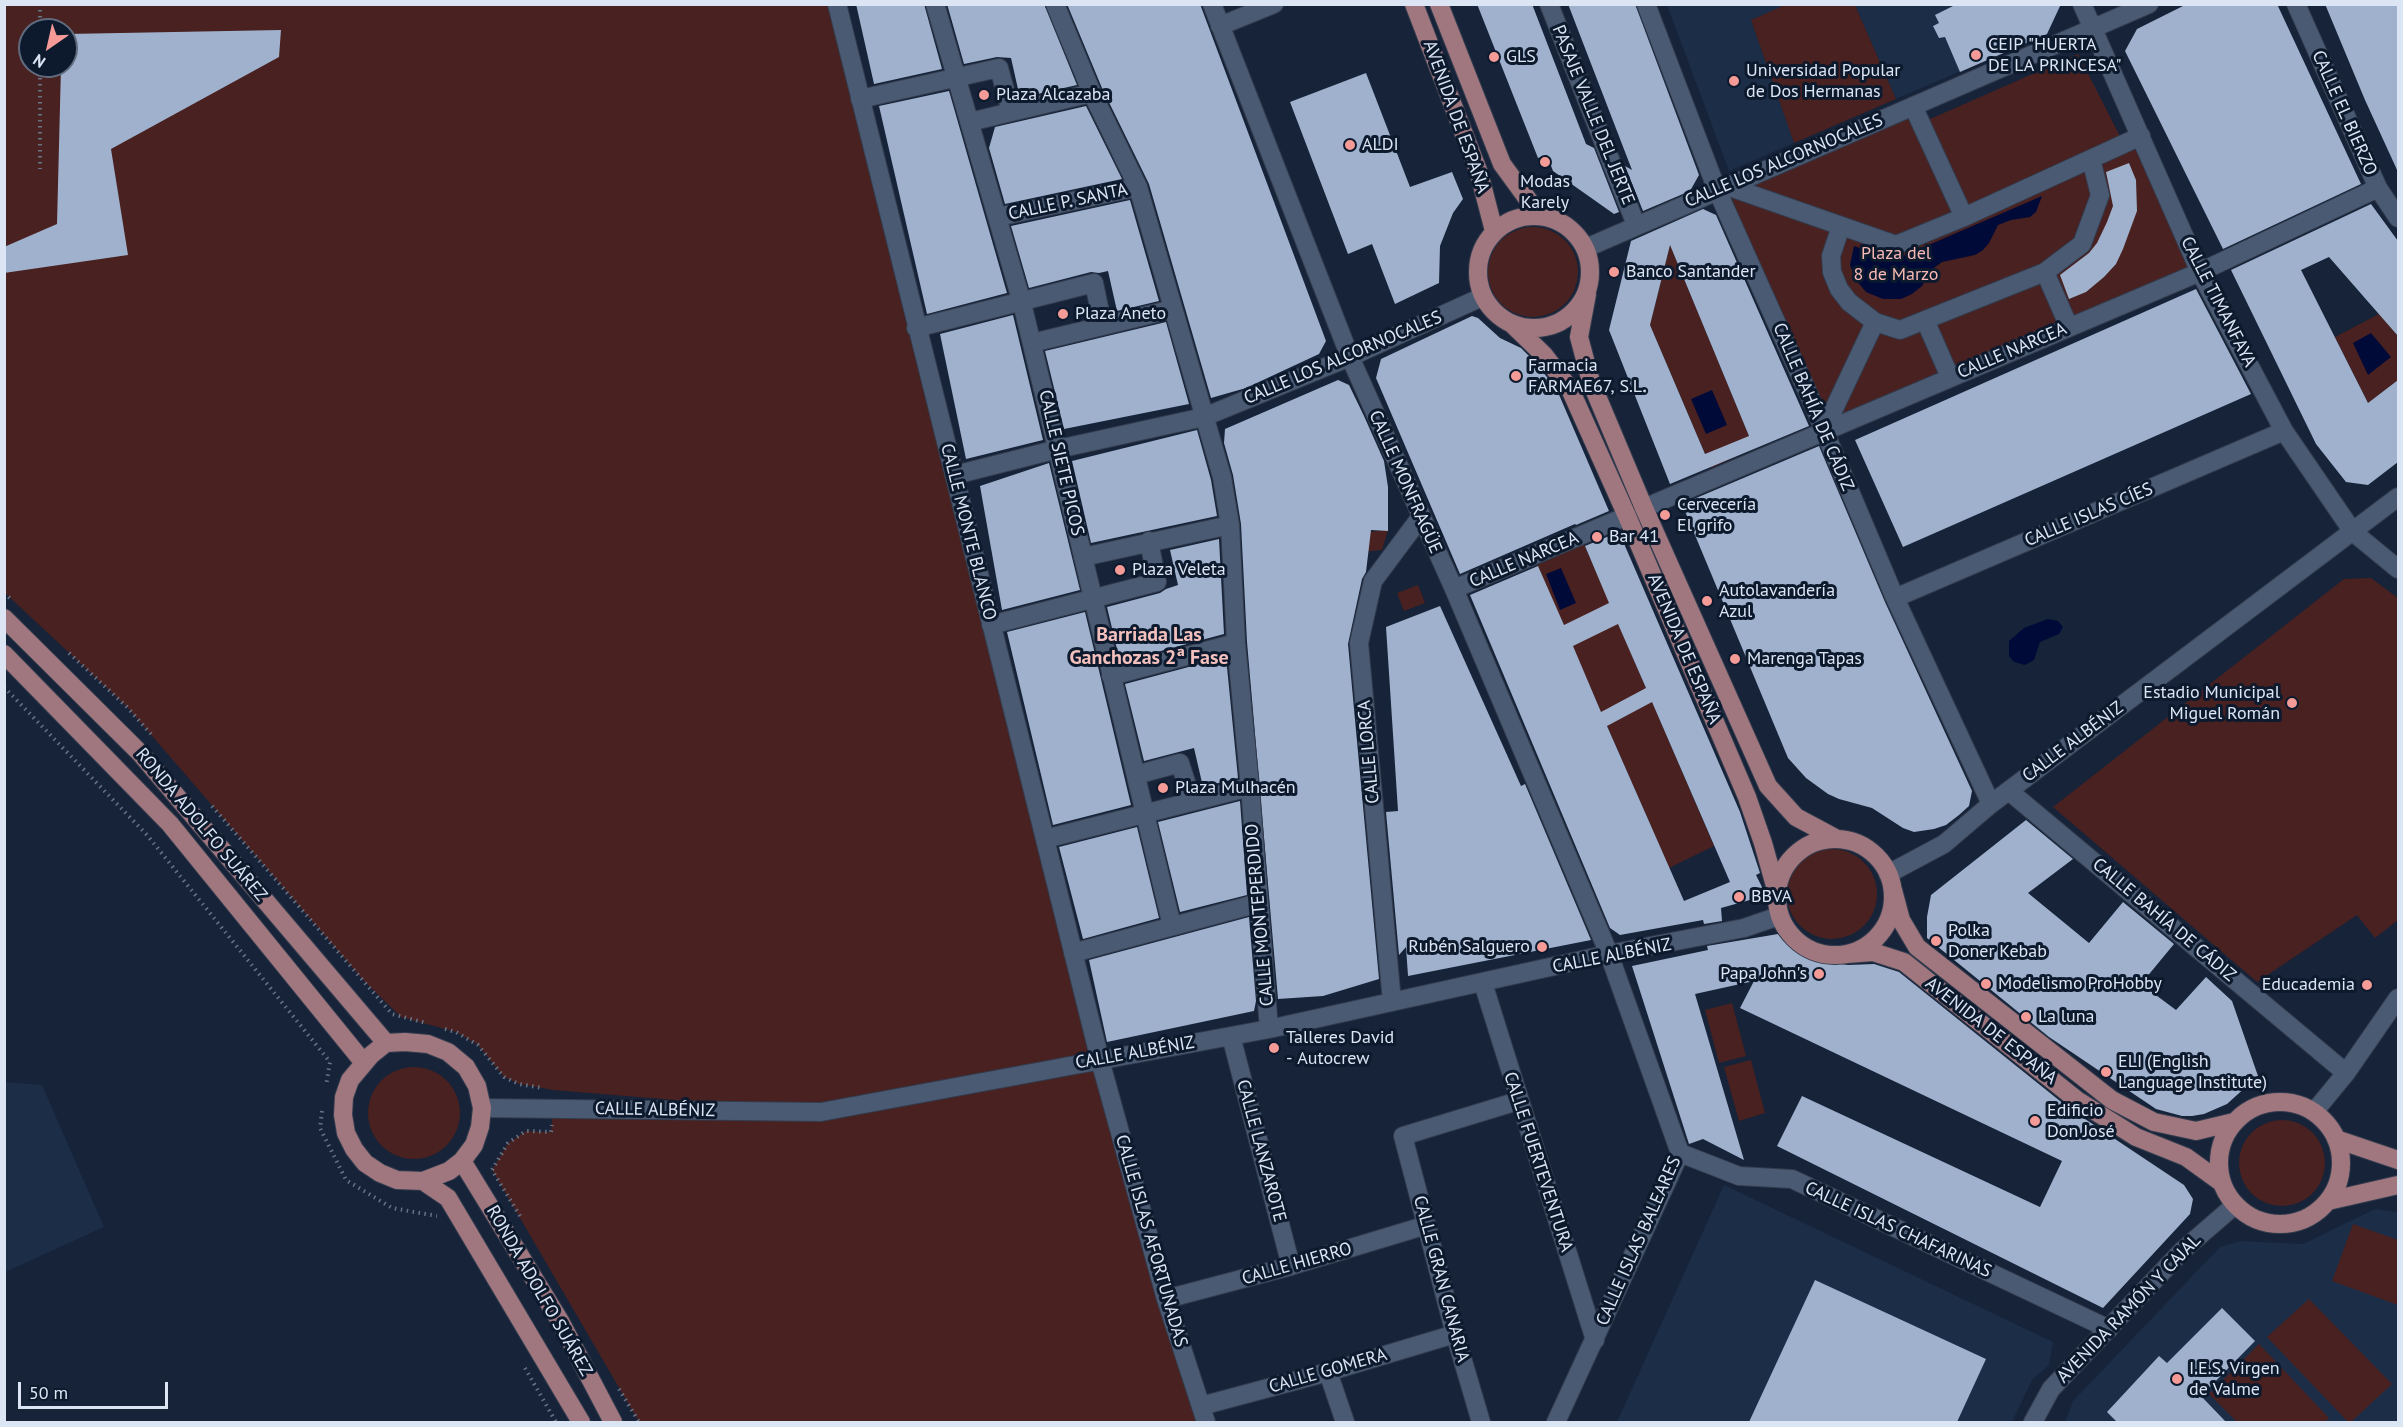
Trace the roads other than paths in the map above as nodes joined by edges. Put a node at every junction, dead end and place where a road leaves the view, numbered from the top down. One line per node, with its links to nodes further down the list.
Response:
1 (837, 4): 17 (street, CALLE MONTE BLANCO)
2 (934, 4): 15 (street, CALLE SIETE PICOS)
3 (1055, 4): 16 (street, CALLE MONTEPERDIDO)
4 (1212, 4): 13 (street, CALLE MONFRAGÜE)
5 (1274, 4): 13 (street)
6 (1414, 4): 32 (main road, AVENIDA DE ESPAÑA)
7 (1439, 4): 26 (main road, AVENIDA DE ESPAÑA)
8 (1549, 4): 30 (street, PASAJE VALLE DEL JERTE)
9 (1646, 4): 24 (street, CALLE BAHÍA DE CÁDIZ)
10 (2082, 4): 14 (street, CALLE TIMANFAYA)
11 (2149, 4): 14 (street, CALLE LOS ALCORNOCALES)
12 (2296, 4): 25 (street, CALLE EL BIERZO)
13 (1221, 26): 47 (street, CALLE MONFRAGÜE)
14 (2094, 29): 18 (street, CALLE LOS ALCORNOCALES); 21 (street, CALLE TIMANFAYA)
15 (957, 79): 17 (street); 19 (street); 20 (street, CALLE SIETE PICOS)
16 (1092, 93): 19 (street); 23 (street, CALLE MONTEPERDIDO)
17 (860, 99): 45 (street, CALLE MONTE BLANCO)
18 (1913, 106): 24 (street, CALLE LOS ALCORNOCALES); 28 (street)
19 (1011, 112): 20 (street)
20 (970, 122): 27 (street, CALLE SIETE PICOS)
21 (2141, 136): 22 (street); 35 (street, CALLE TIMANFAYA)
22 (2091, 159): 28 (street); 34 (street)
23 (1138, 187): 27 (street, CALLE P. SANTA); 39 (street, CALLE MONTEPERDIDO)
24 (1722, 188): 30 (street, CALLE LOS ALCORNOCALES); 31 (street); 50 (street, CALLE BAHÍA DE CÁDIZ)
25 (2378, 188): 29 (street, CALLE EL BIERZO); 35 (street, CALLE NARCEA)
26 (1540, 216): 32 (main road); 33 (main road)
27 (998, 217): 38 (street, CALLE SIETE PICOS)
28 (1964, 217): 31 (street)
29 (2398, 218)
30 (1636, 225): 33 (street, CALLE LOS ALCORNOCALES)
31 (1841, 226): 41 (street)
32 (1494, 231): 37 (main road)
33 (1586, 249): 36 (main road)
34 (2045, 272): 40 (street); 44 (street)
35 (2200, 272): 44 (street, CALLE NARCEA); 51 (street, CALLE TIMANFAYA)
36 (1587, 294): 42 (main road); 55 (main road, AVENIDA DE ESPAÑA)
37 (1482, 297): 42 (main road); 47 (street, CALLE LOS ALCORNOCALES)
38 (1022, 303): 43 (street); 45 (street); 46 (street, CALLE SIETE PICOS)
39 (1173, 309): 43 (street); 49 (street, CALLE MONTEPERDIDO)
40 (1926, 320): 41 (street); 48 (street)
41 (1875, 322): 50 (street)
42 (1513, 325): 56 (main road, AVENIDA DE ESPAÑA)
43 (1103, 326): 46 (street)
44 (2069, 327): 48 (street, CALLE NARCEA)
45 (916, 328): 53 (street, CALLE MONTE BLANCO)
46 (1032, 343): 52 (street, CALLE SIETE PICOS)
47 (1350, 357): 49 (street, CALLE LOS ALCORNOCALES); 57 (street, CALLE MONFRAGÜE)
48 (1950, 377): 50 (street, CALLE NARCEA)
49 (1204, 417): 52 (street, CALLE LOS ALCORNOCALES); 58 (street, CALLE MONTEPERDIDO)
50 (1824, 430): 55 (street, CALLE NARCEA); 64 (street, CALLE BAHÍA DE CÁDIZ)
51 (2284, 431): 59 (street, CALLE TIMANFAYA); 64 (street, CALLE ISLAS CÍES)
52 (1058, 449): 53 (street, CALLE LOS ALCORNOCALES); 61 (street, CALLE SIETE PICOS)
53 (955, 475): 67 (street, CALLE MONTE BLANCO)
54 (2398, 497): 59 (street, CALLE ALBÉNIZ)
55 (1644, 508): 78 (main road, AVENIDA DE ESPAÑA)
56 (1627, 516): 63 (street, CALLE NARCEA); 80 (main road, AVENIDA DE ESPAÑA)
57 (1420, 518): 63 (street, CALLE MONFRAGÜE); 89 (street, CALLE LORCA)
58 (1230, 525): 60 (street); 68 (street, CALLE MONTEPERDIDO)
59 (2353, 532): 62 (street, CALLE TIMANFAYA); 73 (street, CALLE ALBÉNIZ)
60 (1149, 541): 61 (street); 65 (street)
61 (1083, 557): 65 (street, CALLE SIETE PICOS)
62 (2398, 569)
63 (1454, 589): 85 (street, CALLE MONFRAGÜE)
64 (1895, 598): 75 (street, CALLE BAHÍA DE CÁDIZ)
65 (1092, 599): 67 (street); 70 (street, CALLE SIETE PICOS)
66 (4, 618): 92 (main road, RONDA ADOLFO SUÁREZ)
67 (991, 625): 77 (street, CALLE MONTE BLANCO)
68 (1236, 643): 70 (street); 72 (street, CALLE MONTEPERDIDO)
69 (4, 654): 94 (main road, RONDA ADOLFO SUÁREZ)
70 (1111, 676): 71 (street, CALLE SIETE PICOS)
71 (1136, 775): 74 (street); 76 (street, CALLE SIETE PICOS)
72 (1250, 787): 74 (street); 81 (street, CALLE MONTEPERDIDO)
73 (2009, 791): 75 (street, CALLE ALBÉNIZ); 95 (street, CALLE BAHÍA DE CÁDIZ)
74 (1192, 801): 76 (street)
75 (1991, 804): 79 (street, CALLE ALBÉNIZ)
76 (1144, 816): 77 (street); 83 (street, CALLE SIETE PICOS)
77 (1045, 839): 84 (street, CALLE MONTE BLANCO)
78 (1837, 839): 79 (main road); 80 (main road)
79 (1891, 882): 86 (main road); 99 (main road, AVENIDA DE ESPAÑA)
80 (1777, 893): 82 (main road)
81 (1259, 903): 83 (street); 90 (street, CALLE MONTEPERDIDO)
82 (1779, 916): 85 (street, CALLE ALBÉNIZ); 86 (main road)
83 (1172, 926): 84 (street)
84 (1073, 953): 93 (street, CALLE MONTE BLANCO)
85 (1609, 954): 87 (street, CALLE ALBÉNIZ); 101 (street, CALLE ISLAS BALEARES)
86 (1847, 954): 105 (main road, AVENIDA DE ESPAÑA)
87 (1483, 983): 89 (street, CALLE ALBÉNIZ); 96 (street, CALLE FUERTEVENTURA)
88 (2398, 998): 95 (street)
89 (1392, 1002): 90 (street, CALLE ALBÉNIZ)
90 (1269, 1029): 91 (street, CALLE ALBÉNIZ)
91 (1231, 1036): 93 (street, CALLE ALBÉNIZ); 110 (street, CALLE LANZAROTE)
92 (386, 1043): 94 (main road); 97 (main road)
93 (1100, 1060): 97 (street, CALLE ALBÉNIZ); 111 (street, CALLE ISLAS AFORTUNADAS)
94 (364, 1063): 104 (main road)
95 (2346, 1073): 98 (street)
96 (1518, 1101): 109 (street, CALLE GRAN CANARIA); 114 (street, CALLE FUERTEVENTURA)
97 (482, 1108): 103 (main road)
98 (2314, 1112): 99 (main road); 100 (main road)
99 (2234, 1122): 105 (main road)
100 (2336, 1139): 102 (main road); 107 (main road)
101 (1680, 1153): 112 (street, CALLE ISLAS CHAFARINAS); 114 (street, CALLE ISLAS BALEARES)
102 (2398, 1160)
103 (462, 1161): 104 (main road); 118 (main road, RONDA ADOLFO SUÁREZ)
104 (423, 1181): 117 (main road, RONDA ADOLFO SUÁREZ)
105 (2222, 1183): 108 (main road)
106 (2398, 1185): 107 (main road)
107 (2328, 1201): 108 (main road)
108 (2235, 1205): 112 (street, AVENIDA RAMÓN Y CAJAL)
109 (1426, 1225): 110 (street, CALLE HIERRO); 113 (street, CALLE GRAN CANARIA)
110 (1291, 1266): 111 (street, CALLE HIERRO)
111 (1166, 1299): 116 (street, CALLE ISLAS AFORTUNADAS)
112 (2109, 1329): 122 (street, AVENIDA RAMÓN Y CAJAL)
113 (1455, 1334): 115 (street, CALLE GOMERA); 120 (street, CALLE GRAN CANARIA)
114 (1595, 1340): 121 (street, CALLE ISLAS BALEARES)
115 (1329, 1372): 116 (street, CALLE GOMERA); 119 (street)
116 (1203, 1414)
117 (581, 1422)
118 (613, 1422)
119 (1345, 1422)
120 (1481, 1422)
121 (1556, 1422)
122 (2033, 1422)

